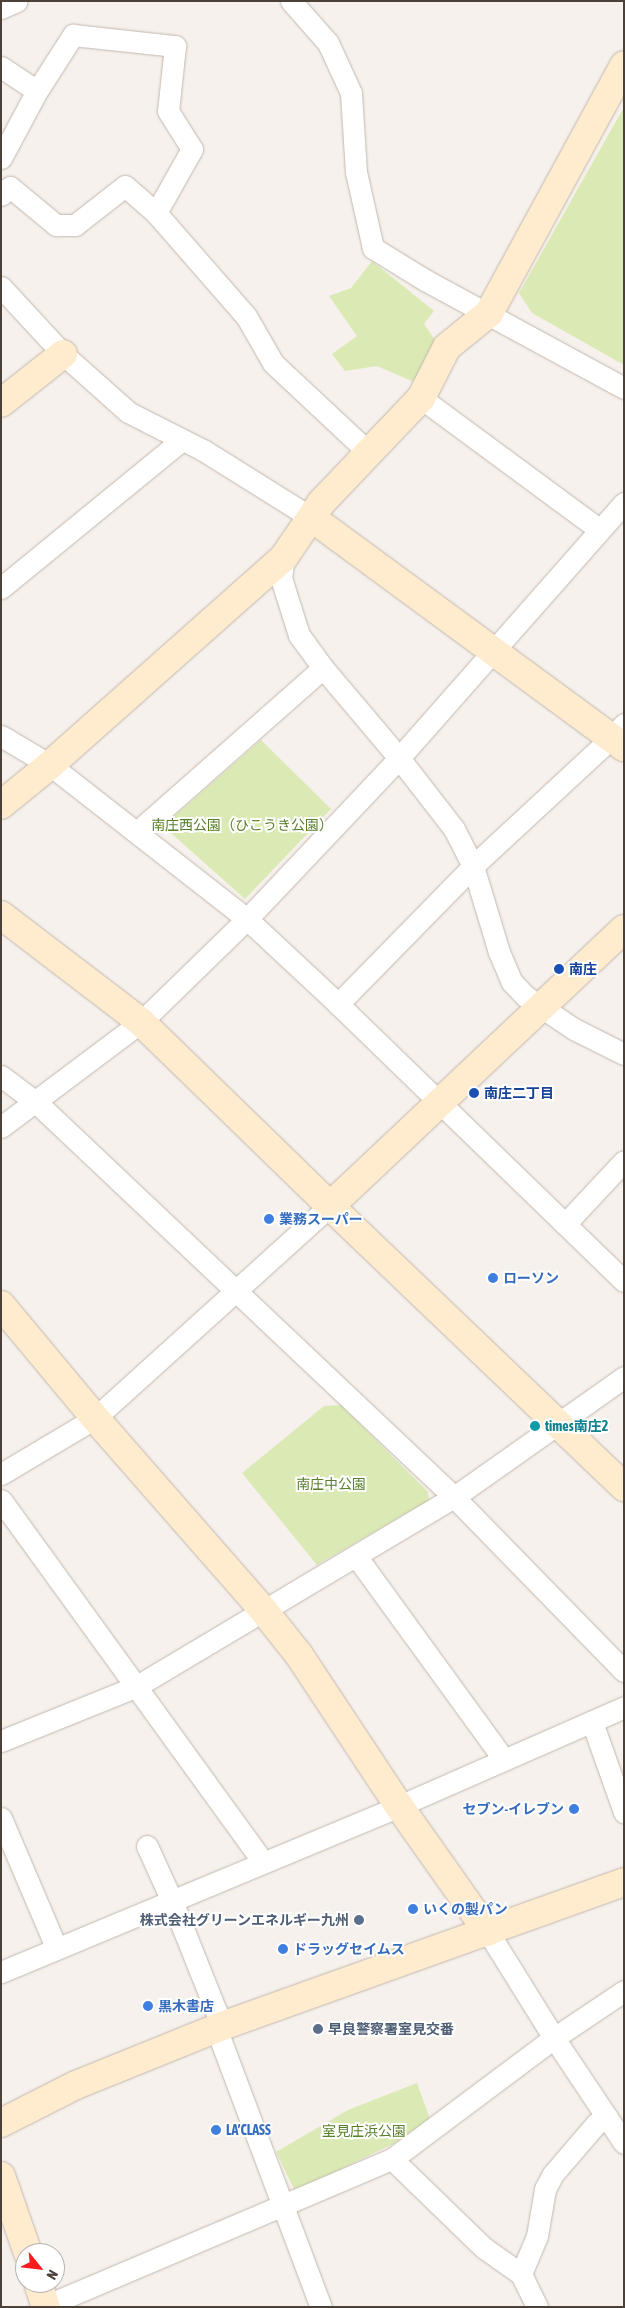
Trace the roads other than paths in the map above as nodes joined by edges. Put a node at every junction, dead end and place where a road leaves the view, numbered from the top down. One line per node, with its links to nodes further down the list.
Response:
1 (17, 1): 3 (street)
2 (291, 1): 11 (street)
3 (1, 8)
4 (624, 65): 11 (street)
5 (1, 67): 6 (street)
6 (37, 91): 7 (street); 9 (street)
7 (1, 158)
8 (4, 186): 9 (street)
9 (156, 213): 17 (street)
10 (1, 287): 12 (street)
11 (489, 313): 13 (street); 14 (street)
12 (63, 354): 15 (street); 16 (street)
13 (624, 388)
14 (421, 398): 17 (street); 20 (street)
15 (1, 404)
16 (182, 440): 19 (street); 22 (street)
17 (368, 452): 19 (street)
18 (624, 503): 20 (street)
19 (312, 518): 21 (street); 23 (street)
20 (600, 530): 23 (street)
21 (284, 557): 24 (street); 28 (street)
22 (1, 588)
23 (494, 651): 26 (street); 27 (street)
24 (323, 668): 27 (street); 30 (street)
25 (1, 736): 28 (street)
26 (620, 736): 31 (street)
27 (399, 758): 31 (street); 33 (street)
28 (50, 765): 29 (street); 30 (street)
29 (1, 806)
30 (137, 832): 33 (street)
31 (473, 866): 35 (street); 36 (street)
32 (1, 916): 37 (street)
33 (247, 918): 35 (street); 37 (street)
34 (624, 929): 36 (street)
35 (338, 1004): 41 (street)
36 (542, 1007): 38 (street); 41 (street)
37 (141, 1022): 40 (street); 44 (street)
38 (624, 1054)
39 (1, 1076): 40 (street)
40 (37, 1103): 42 (street); 47 (street)
41 (440, 1104): 44 (street); 45 (street)
42 (1, 1127)
43 (624, 1161): 45 (street)
44 (330, 1206): 47 (street); 51 (street)
45 (565, 1224): 46 (street)
46 (624, 1280)
47 (236, 1291): 50 (street); 54 (street)
48 (1, 1305): 50 (street)
49 (624, 1377): 51 (street)
50 (94, 1418): 52 (street); 57 (street)
51 (558, 1424): 53 (street); 54 (street)
52 (1, 1474)
53 (624, 1487)
54 (454, 1497): 56 (street); 58 (street)
55 (1, 1500): 59 (street)
56 (356, 1556): 57 (street); 63 (street)
57 (264, 1611): 59 (street); 64 (street)
58 (624, 1671)
59 (137, 1686): 62 (street); 68 (street)
60 (624, 1707): 61 (street)
61 (592, 1722): 63 (street); 65 (street)
62 (1, 1742)
63 (504, 1760): 64 (street)
64 (398, 1806): 68 (street); 71 (street)
65 (624, 1812)
66 (1, 1818): 72 (street)
67 (147, 1846): 70 (street)
68 (263, 1862): 70 (street)
69 (624, 1882): 71 (street)
70 (172, 1900): 72 (street); 75 (street)
71 (488, 1932): 75 (street); 76 (street)
72 (57, 1949): 73 (street)
73 (1, 1972)
74 (624, 1991): 76 (street)
75 (219, 2027): 78 (street); 82 (street)
76 (554, 2038): 77 (street); 80 (street)
77 (607, 2117): 79 (street); 84 (street)
78 (1, 2123)
79 (624, 2143)
80 (392, 2159): 82 (street); 84 (street)
81 (1, 2176): 83 (street)
82 (283, 2205): 85 (street); 86 (street)
83 (24, 2243)
84 (521, 2274): 87 (street)
85 (44, 2301)
86 (321, 2307)
87 (537, 2307)

